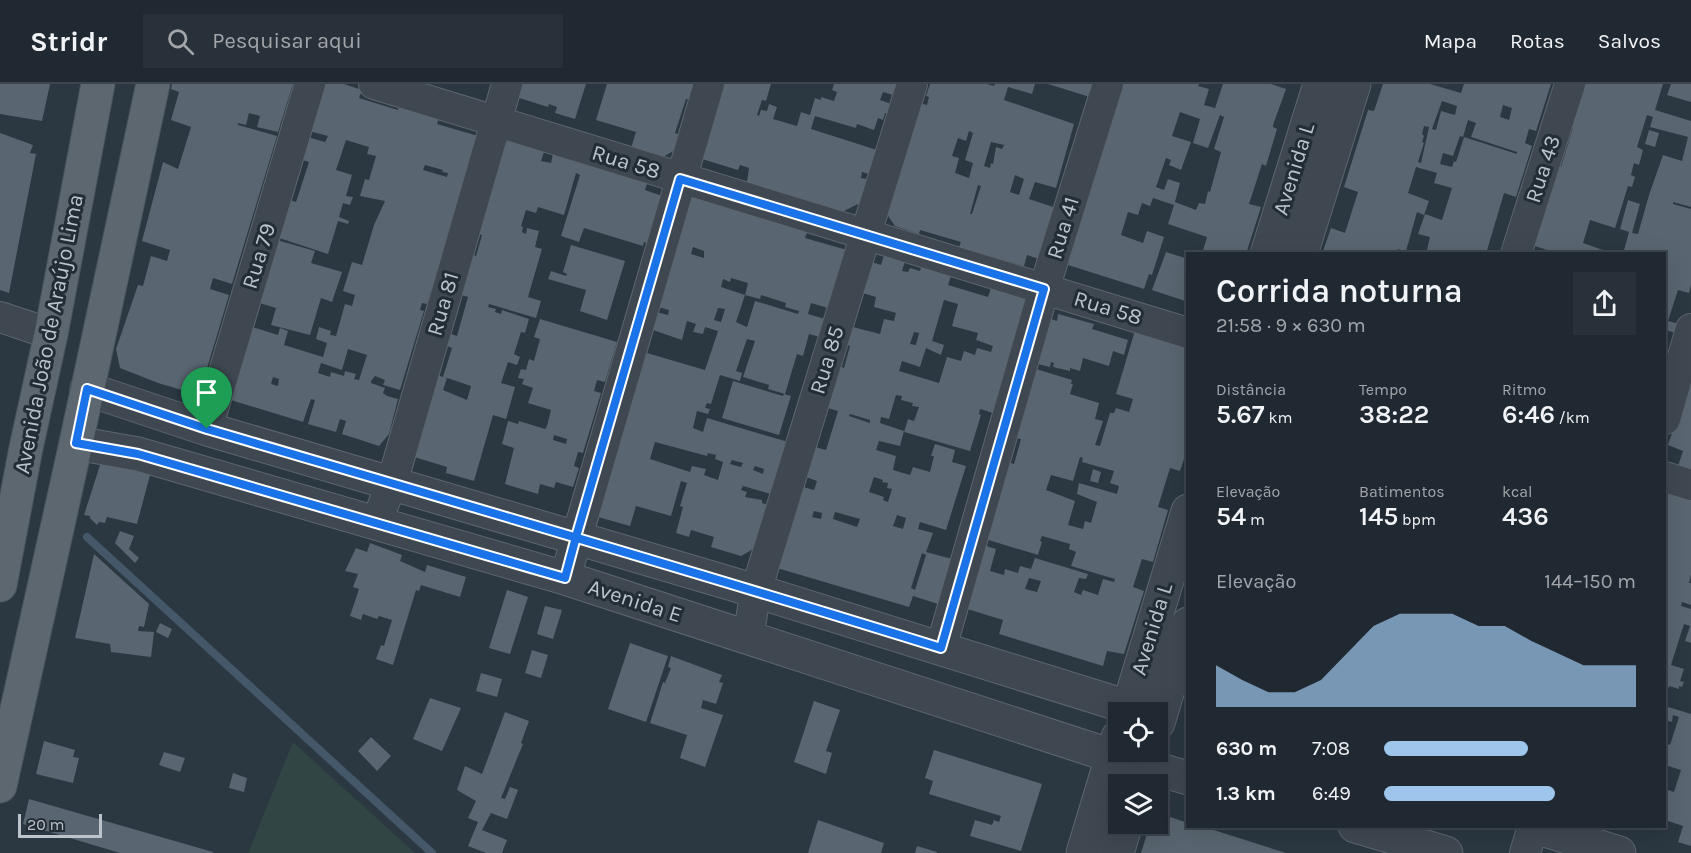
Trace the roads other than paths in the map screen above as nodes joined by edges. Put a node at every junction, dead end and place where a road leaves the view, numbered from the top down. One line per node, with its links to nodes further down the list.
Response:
1 (98, 84): 22 (main road, Avenida João de Araújo Lima)
2 (153, 84): 23 (main road, Avenida João de Araújo Lima)
3 (310, 84): 25 (street, Rua 79)
4 (374, 84): 12 (street, Rua 58)
5 (507, 84): 12 (street, Rua 81)
6 (709, 84): 13 (street)
7 (912, 84): 14 (street, Rua 85)
8 (1107, 84): 18 (street, Rua 41)
9 (1320, 84): 15 (street, Avenida L)
10 (1354, 84): 16 (street, Avenida L)
11 (1570, 84): 17 (street, Rua 43)
12 (495, 121): 13 (street, Rua 58); 28 (street, Rua 81)
13 (680, 179): 14 (street, Rua 58); 32 (street)
14 (866, 235): 18 (street, Rua 58); 35 (street, Rua 85)
15 (1268, 252)
16 (1302, 252)
17 (1517, 252)
18 (1044, 289): 21 (street, Rua 58); 38 (street, Rua 41)
19 (0, 317): 22 (street)
20 (1691, 329): 24 (street)
21 (1186, 332)
22 (51, 334): 34 (main road, Avenida João de Araújo Lima)
23 (87, 389): 25 (street, Avenida E); 26 (main road, Avenida João de Araújo Lima)
24 (1666, 416)
25 (207, 429): 28 (street, Avenida E)
26 (76, 443): 31 (street, Avenida E); 46 (main road, Avenida João de Araújo Lima)
27 (1666, 477): 29 (street)
28 (392, 483): 31 (street, Rua 81); 32 (street, Avenida E)
29 (1691, 485)
30 (1186, 521): 39 (street, Avenida L)
31 (376, 523): 33 (street, Avenida E)
32 (576, 537): 33 (street); 35 (street, Avenida E)
33 (565, 578): 37 (street, Avenida E)
34 (0, 585)
35 (756, 591): 37 (street, Rua 85); 38 (street, Avenida E)
36 (1186, 628): 40 (street, Avenida L)
37 (748, 637): 42 (street, Avenida E)
38 (941, 648): 41 (street, Avenida E)
39 (1148, 702)
40 (1153, 702)
41 (1108, 710)
42 (1108, 715)
43 (1126, 762): 51 (street, Avenida L)
44 (1143, 767): 45 (street, Avenida E)
45 (1186, 778)
46 (0, 786)
47 (1362, 828): 53 (street)
48 (1533, 828): 54 (street)
49 (1536, 828): 55 (street)
50 (1123, 834): 52 (street)
51 (1083, 853)
52 (1117, 853)
53 (1446, 853)
54 (1526, 853)
55 (1619, 853)

